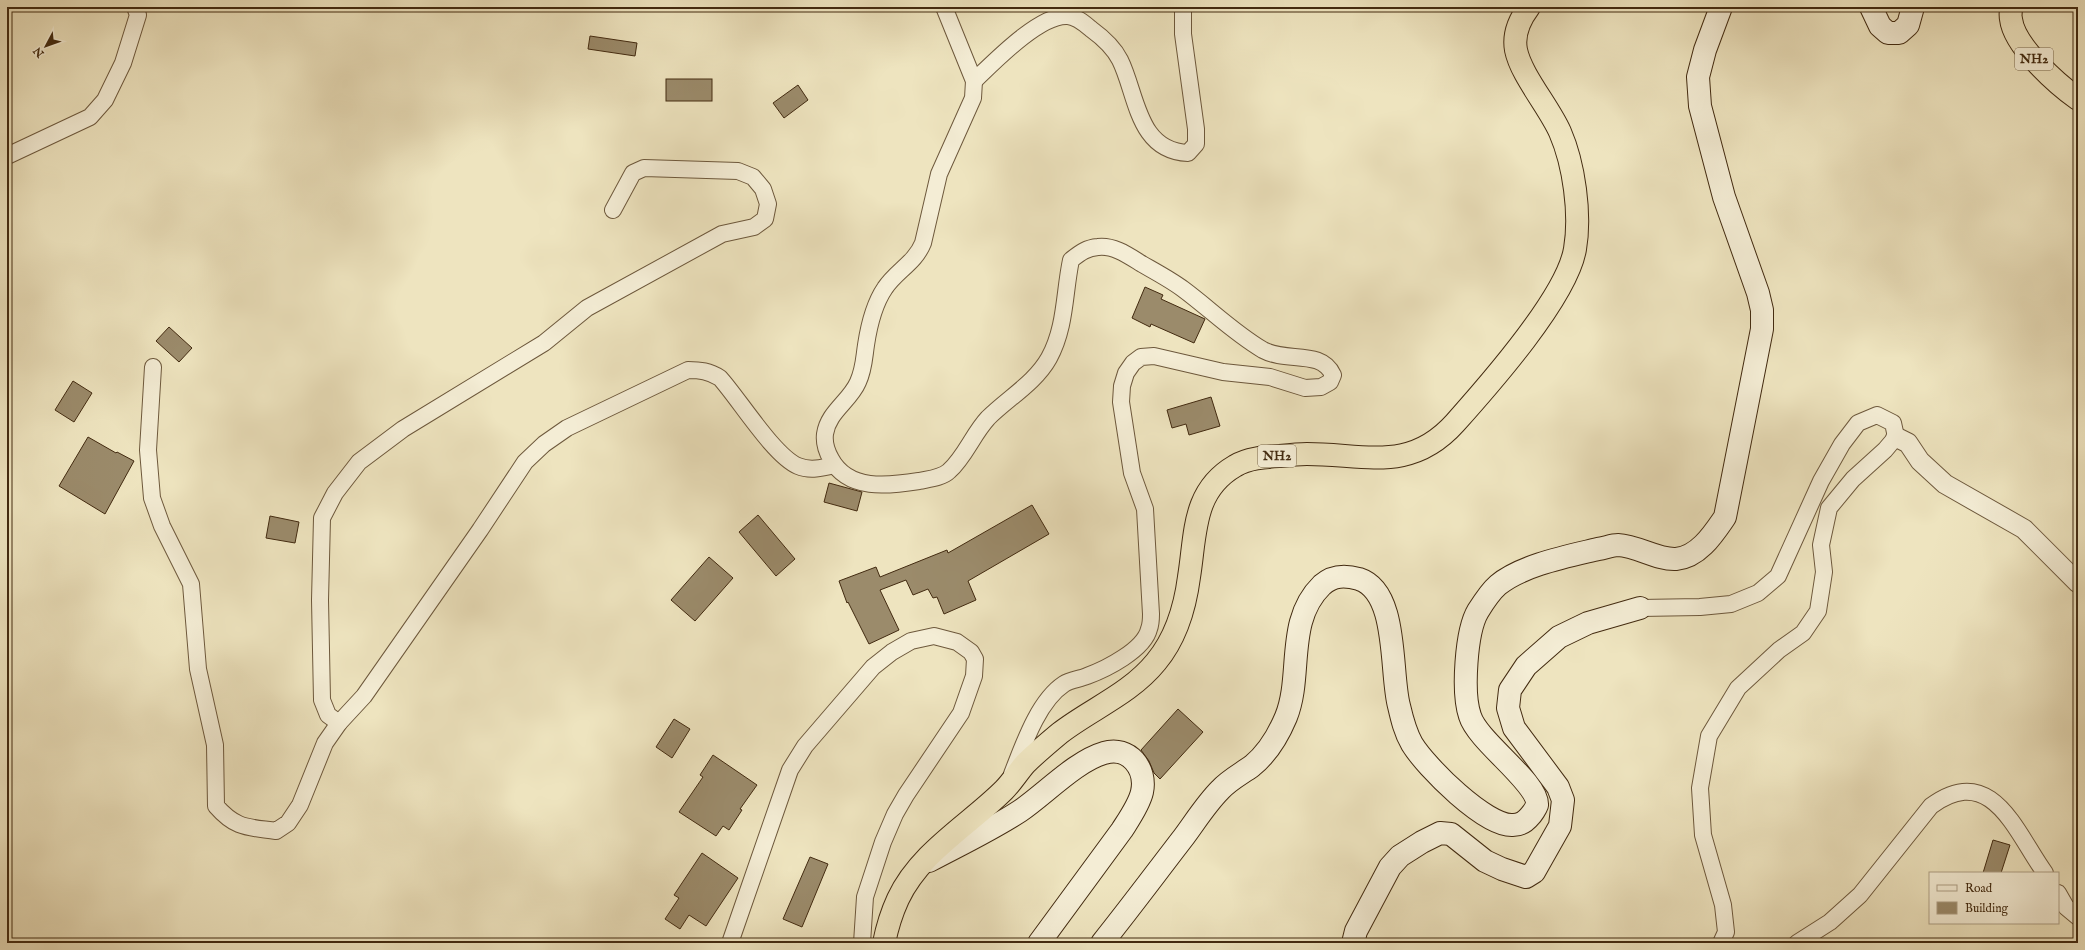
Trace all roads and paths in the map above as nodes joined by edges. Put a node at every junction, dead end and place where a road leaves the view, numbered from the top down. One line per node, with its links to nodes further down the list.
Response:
1 (135, 7): 11 (street)
2 (944, 7): 9 (street)
3 (1183, 7): 9 (street)
4 (1529, 7): 19 (highway, NH2)
5 (1721, 7): 28 (main road)
6 (1871, 7): 7 (main road)
7 (1913, 7)
8 (2011, 7): 10 (highway, NH2)
9 (974, 81): 15 (street)
10 (2078, 99)
11 (7, 156)
12 (613, 210): 18 (street)
13 (153, 367): 18 (street)
14 (1896, 437): 16 (street); 17 (street); 30 (street)
15 (834, 465): 18 (street); 19 (street)
16 (2078, 584)
17 (1640, 608): 29 (main road)
18 (339, 723)
19 (1006, 788): 20 (highway, NH2)
20 (919, 867): 26 (highway, NH2); 27 (main road)
21 (2044, 872): 31 (street)
22 (2059, 895): 23 (street)
23 (2078, 917)
24 (730, 943): 25 (street)
25 (862, 943)
26 (884, 943)
27 (1039, 943)
28 (1102, 943)
29 (1353, 943)
30 (1721, 943)
31 (1797, 943)

